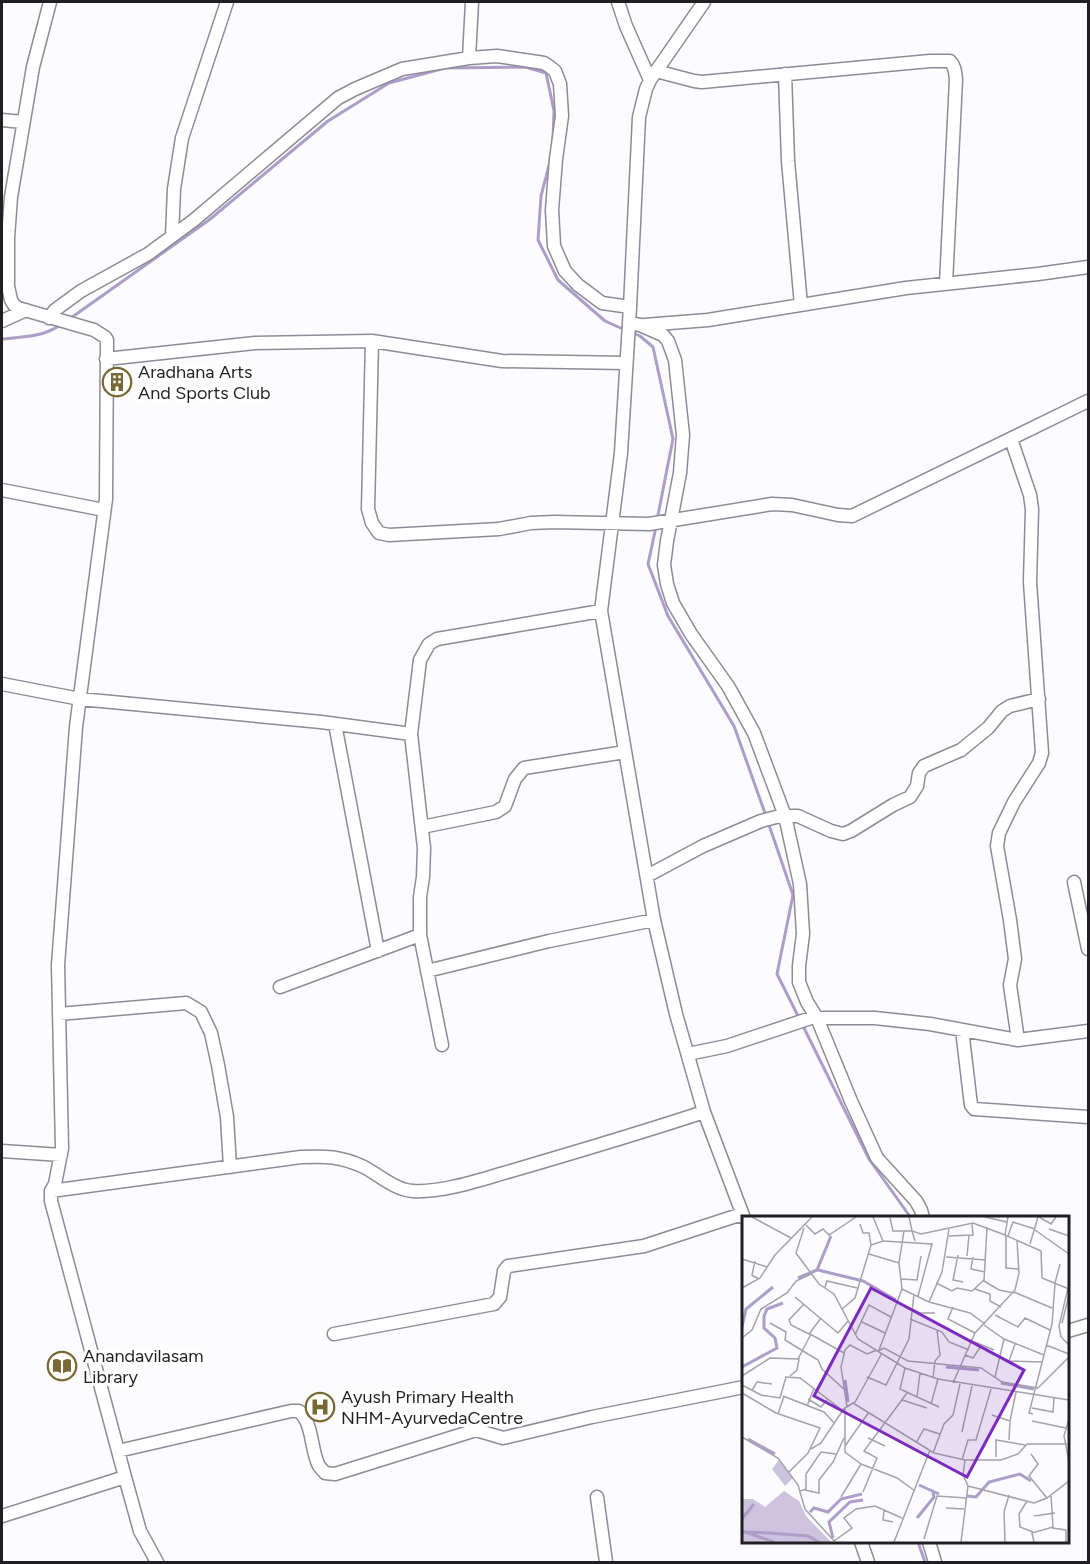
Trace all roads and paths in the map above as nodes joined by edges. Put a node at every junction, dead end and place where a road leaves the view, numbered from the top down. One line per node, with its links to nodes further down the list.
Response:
1 (50, 2): 10 (street)
2 (227, 2): 11 (street)
3 (472, 2): 6 (street)
4 (618, 2): 8 (street)
5 (704, 2): 8 (street)
6 (469, 58): 11 (street); 16 (street)
7 (784, 74): 8 (street); 13 (street); 15 (street)
8 (653, 75): 16 (street)
9 (2, 120): 10 (street)
10 (23, 122): 14 (street)
11 (172, 236): 18 (street)
12 (1089, 267): 13 (street)
13 (946, 284): 15 (street)
14 (5, 294): 17 (street)
15 (801, 305): 20 (street)
16 (630, 307): 20 (street)
17 (26, 310): 18 (street); 19 (street)
18 (53, 316): 22 (street)
19 (2, 321)
20 (631, 328): 23 (street); 28 (street)
21 (372, 341): 22 (street); 23 (street); 29 (street)
22 (106, 359): 27 (street)
23 (626, 363): 29 (street)
24 (1089, 401): 25 (street)
25 (1011, 439): 28 (street); 33 (street)
26 (2, 490): 27 (street)
27 (104, 510): 32 (street)
28 (668, 521): 29 (street); 37 (street)
29 (612, 524): 30 (street)
30 (601, 611): 35 (street); 36 (street)
31 (2, 684): 32 (street)
32 (80, 699): 34 (street); 47 (street)
33 (1039, 699): 37 (street); 51 (street)
34 (335, 724): 35 (street); 44 (street)
35 (411, 734): 38 (street)
36 (625, 752): 38 (street); 39 (street)
37 (783, 816): 39 (street); 48 (street)
38 (422, 827): 42 (street)
39 (647, 876): 41 (street)
40 (1074, 882): 43 (street)
41 (654, 920): 45 (street); 53 (street)
42 (420, 935): 44 (street); 45 (street)
43 (1089, 949)
44 (378, 951): 46 (street)
45 (427, 971): 52 (street)
46 (280, 987)
47 (59, 1014): 57 (street); 58 (street)
48 (814, 1018): 49 (street); 53 (street); 62 (street)
49 (962, 1030): 51 (street); 55 (street)
50 (1089, 1030): 51 (street)
51 (1018, 1040)
52 (442, 1045)
53 (688, 1054): 54 (street)
54 (704, 1112): 58 (street); 61 (street)
55 (1089, 1117)
56 (2, 1151): 57 (street)
57 (61, 1155): 59 (street)
58 (230, 1167): 59 (street)
59 (51, 1191): 67 (street)
60 (742, 1216): 65 (street)
61 (743, 1216)
62 (922, 1216)
63 (1089, 1325): 64 (street)
64 (1069, 1331)
65 (333, 1334)
66 (742, 1387): 67 (street)
67 (118, 1451): 68 (street)
68 (124, 1477): 70 (street); 73 (street)
69 (597, 1497): 74 (street)
70 (2, 1516)
71 (861, 1543): 75 (street)
72 (929, 1543): 76 (street)
73 (157, 1563)
74 (606, 1563)
75 (868, 1563)
76 (935, 1563)

